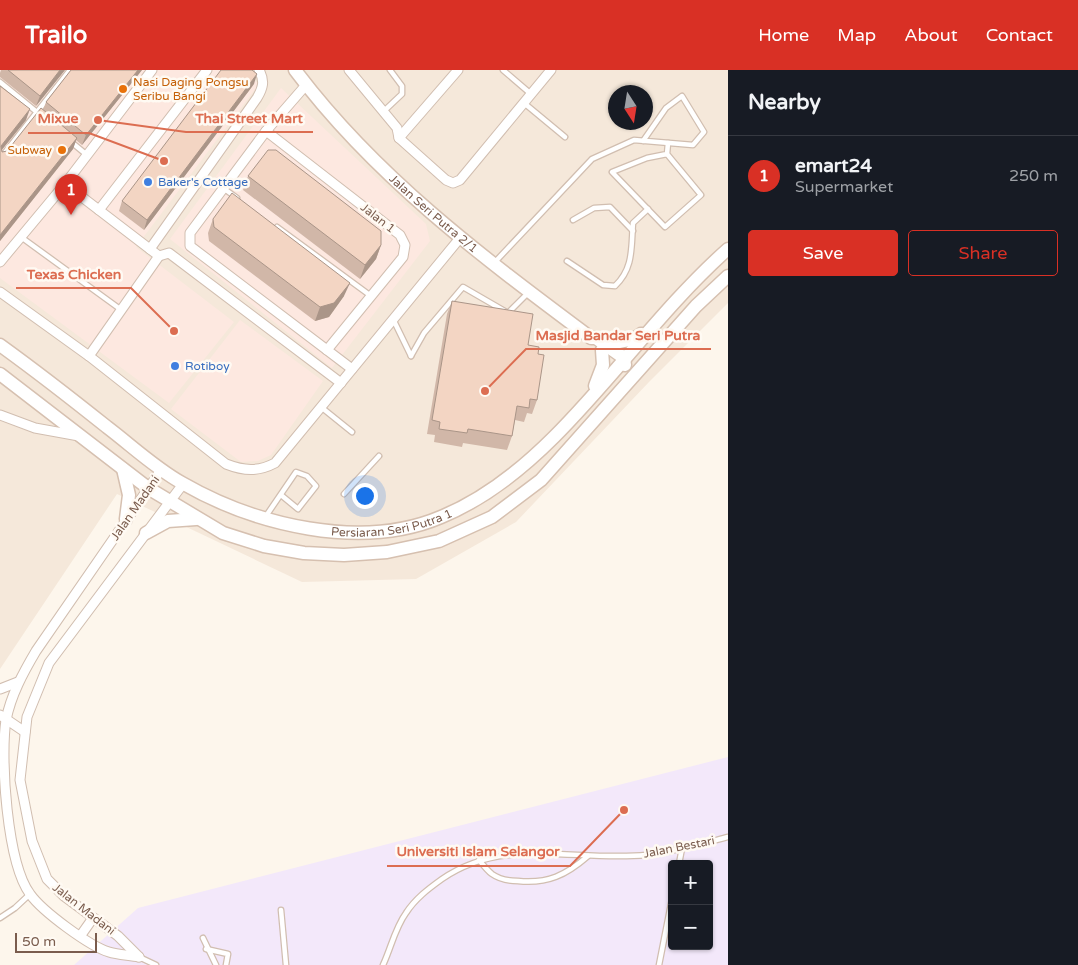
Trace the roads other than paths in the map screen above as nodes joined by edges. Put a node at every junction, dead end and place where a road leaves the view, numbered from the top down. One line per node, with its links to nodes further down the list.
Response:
1 (70, 70): 16 (lane)
2 (152, 70): 25 (street)
3 (207, 70): 31 (street)
4 (259, 70): 37 (street)
5 (295, 70): 12 (street, Jalan Seri Putra 2/1)
6 (349, 70): 15 (street)
7 (390, 70): 15 (lane)
8 (458, 70): 21 (street)
9 (503, 70): 13 (lane)
10 (551, 70): 13 (street)
11 (0, 82): 16 (lane)
12 (306, 85): 18 (street); 36 (street, Jalan Seri Putra 2/1)
13 (531, 94): 14 (street)
14 (524, 103): 20 (lane); 21 (street)
15 (384, 111): 21 (street)
16 (36, 112): 17 (lane); 26 (lane)
17 (44, 118)
18 (266, 131): 28 (street); 46 (street, Jalan 1)
19 (65, 136): 25 (lane)
20 (566, 137)
21 (399, 138)
22 (643, 141): 23 (lane); 23 (lane); 42 (lane)
23 (668, 143): 24 (lane)
24 (666, 154): 30 (lane); 30 (lane)
25 (87, 155): 27 (street)
26 (0, 159)
27 (65, 184): 31 (street); 35 (street)
28 (223, 188): 29 (lane); 53 (street)
29 (239, 200)
30 (648, 209): 34 (lane)
31 (100, 210): 37 (street)
32 (573, 220): 34 (lane)
33 (270, 222): 46 (lane)
34 (633, 231): 40 (lane)
35 (21, 237): 41 (street); 48 (lane)
36 (460, 238): 42 (street, Jalan Seri Putra 2/1); 49 (street)
37 (150, 249): 39 (street)
38 (728, 249): 50 (street, Persiaran Seri Putra 1)
39 (159, 256): 48 (street); 58 (street)
40 (567, 261)
41 (0, 262)
42 (494, 264): 45 (street, Jalan Seri Putra 2/1)
43 (728, 276): 47 (street, Persiaran Seri Putra 1)
44 (0, 292): 54 (street)
45 (529, 292): 49 (lane); 52 (street, Jalan Seri Putra 2/1)
46 (371, 296): 53 (street, Jalan 1)
47 (696, 306): 55 (street); 62 (street, Persiaran Seri Putra 1)
48 (120, 309): 54 (street)
49 (394, 321): 56 (street)
50 (652, 326): 52 (street); 55 (street, Persiaran Seri Putra 1)
51 (0, 345): 67 (street, Persiaran Seri Putra 1)
52 (604, 348): 55 (street, Jalan Seri Putra 2/1); 59 (street)
53 (327, 350): 56 (street)
54 (89, 356): 60 (street)
55 (623, 363): 59 (street, Persiaran Seri Putra 1); 62 (street)
56 (352, 369): 58 (street)
57 (0, 374): 64 (street, Persiaran Seri Putra 1)
58 (341, 383): 60 (street)
59 (590, 398): 74 (street, Persiaran Seri Putra 1)
60 (321, 407): 63 (lane)
61 (0, 415): 64 (street)
62 (592, 422): 75 (street, Persiaran Seri Putra 1)
63 (352, 432)
64 (82, 437): 66 (street, Persiaran Seri Putra 1)
65 (379, 456): 71 (lane)
66 (123, 469): 69 (street, Persiaran Seri Putra 1); 73 (street)
67 (162, 470): 68 (street, Persiaran Seri Putra 1); 69 (street, Jalan Madani)
68 (183, 484): 72 (street, Jalan Madani); 74 (street, Persiaran Seri Putra 1)
69 (148, 488): 72 (street, Persiaran Seri Putra 1); 73 (street, Jalan Madani)
70 (281, 494): 70 (lane); 74 (lane)
71 (344, 494)
72 (169, 502): 75 (street, Persiaran Seri Putra 1); 76 (street, Jalan Madani)
73 (126, 519): 77 (street, Jalan Madani)
74 (264, 519)
75 (201, 520): 76 (street)
76 (146, 533): 80 (street, Jalan Madani)
77 (18, 682): 78 (street); 79 (street, Jalan Madani)
78 (0, 689)
79 (3, 718): 80 (street); 86 (street, Jalan Madani)
80 (25, 732): 90 (street, Jalan Madani)
81 (728, 838): 82 (lane, Jalan Bestari)
82 (682, 848): 83 (lane, Jalan Bestari); 85 (lane)
83 (588, 856): 84 (lane, Jalan Bestari); 84 (lane)
84 (479, 860): 99 (lane, Jalan Bestari)
85 (680, 860)
86 (30, 894): 89 (lane); 91 (street, Jalan Madani)
87 (671, 905): 100 (lane)
88 (281, 910): 98 (lane)
89 (0, 918)
90 (93, 918): 91 (street); 94 (street, Jalan Madani)
91 (81, 935): 94 (street, Jalan Madani)
92 (203, 938): 93 (lane)
93 (206, 949): 96 (lane); 97 (lane)
94 (139, 957): 95 (lane)
95 (156, 965)
96 (216, 965)
97 (226, 965)
98 (286, 965)
99 (383, 965)
100 (658, 965)

